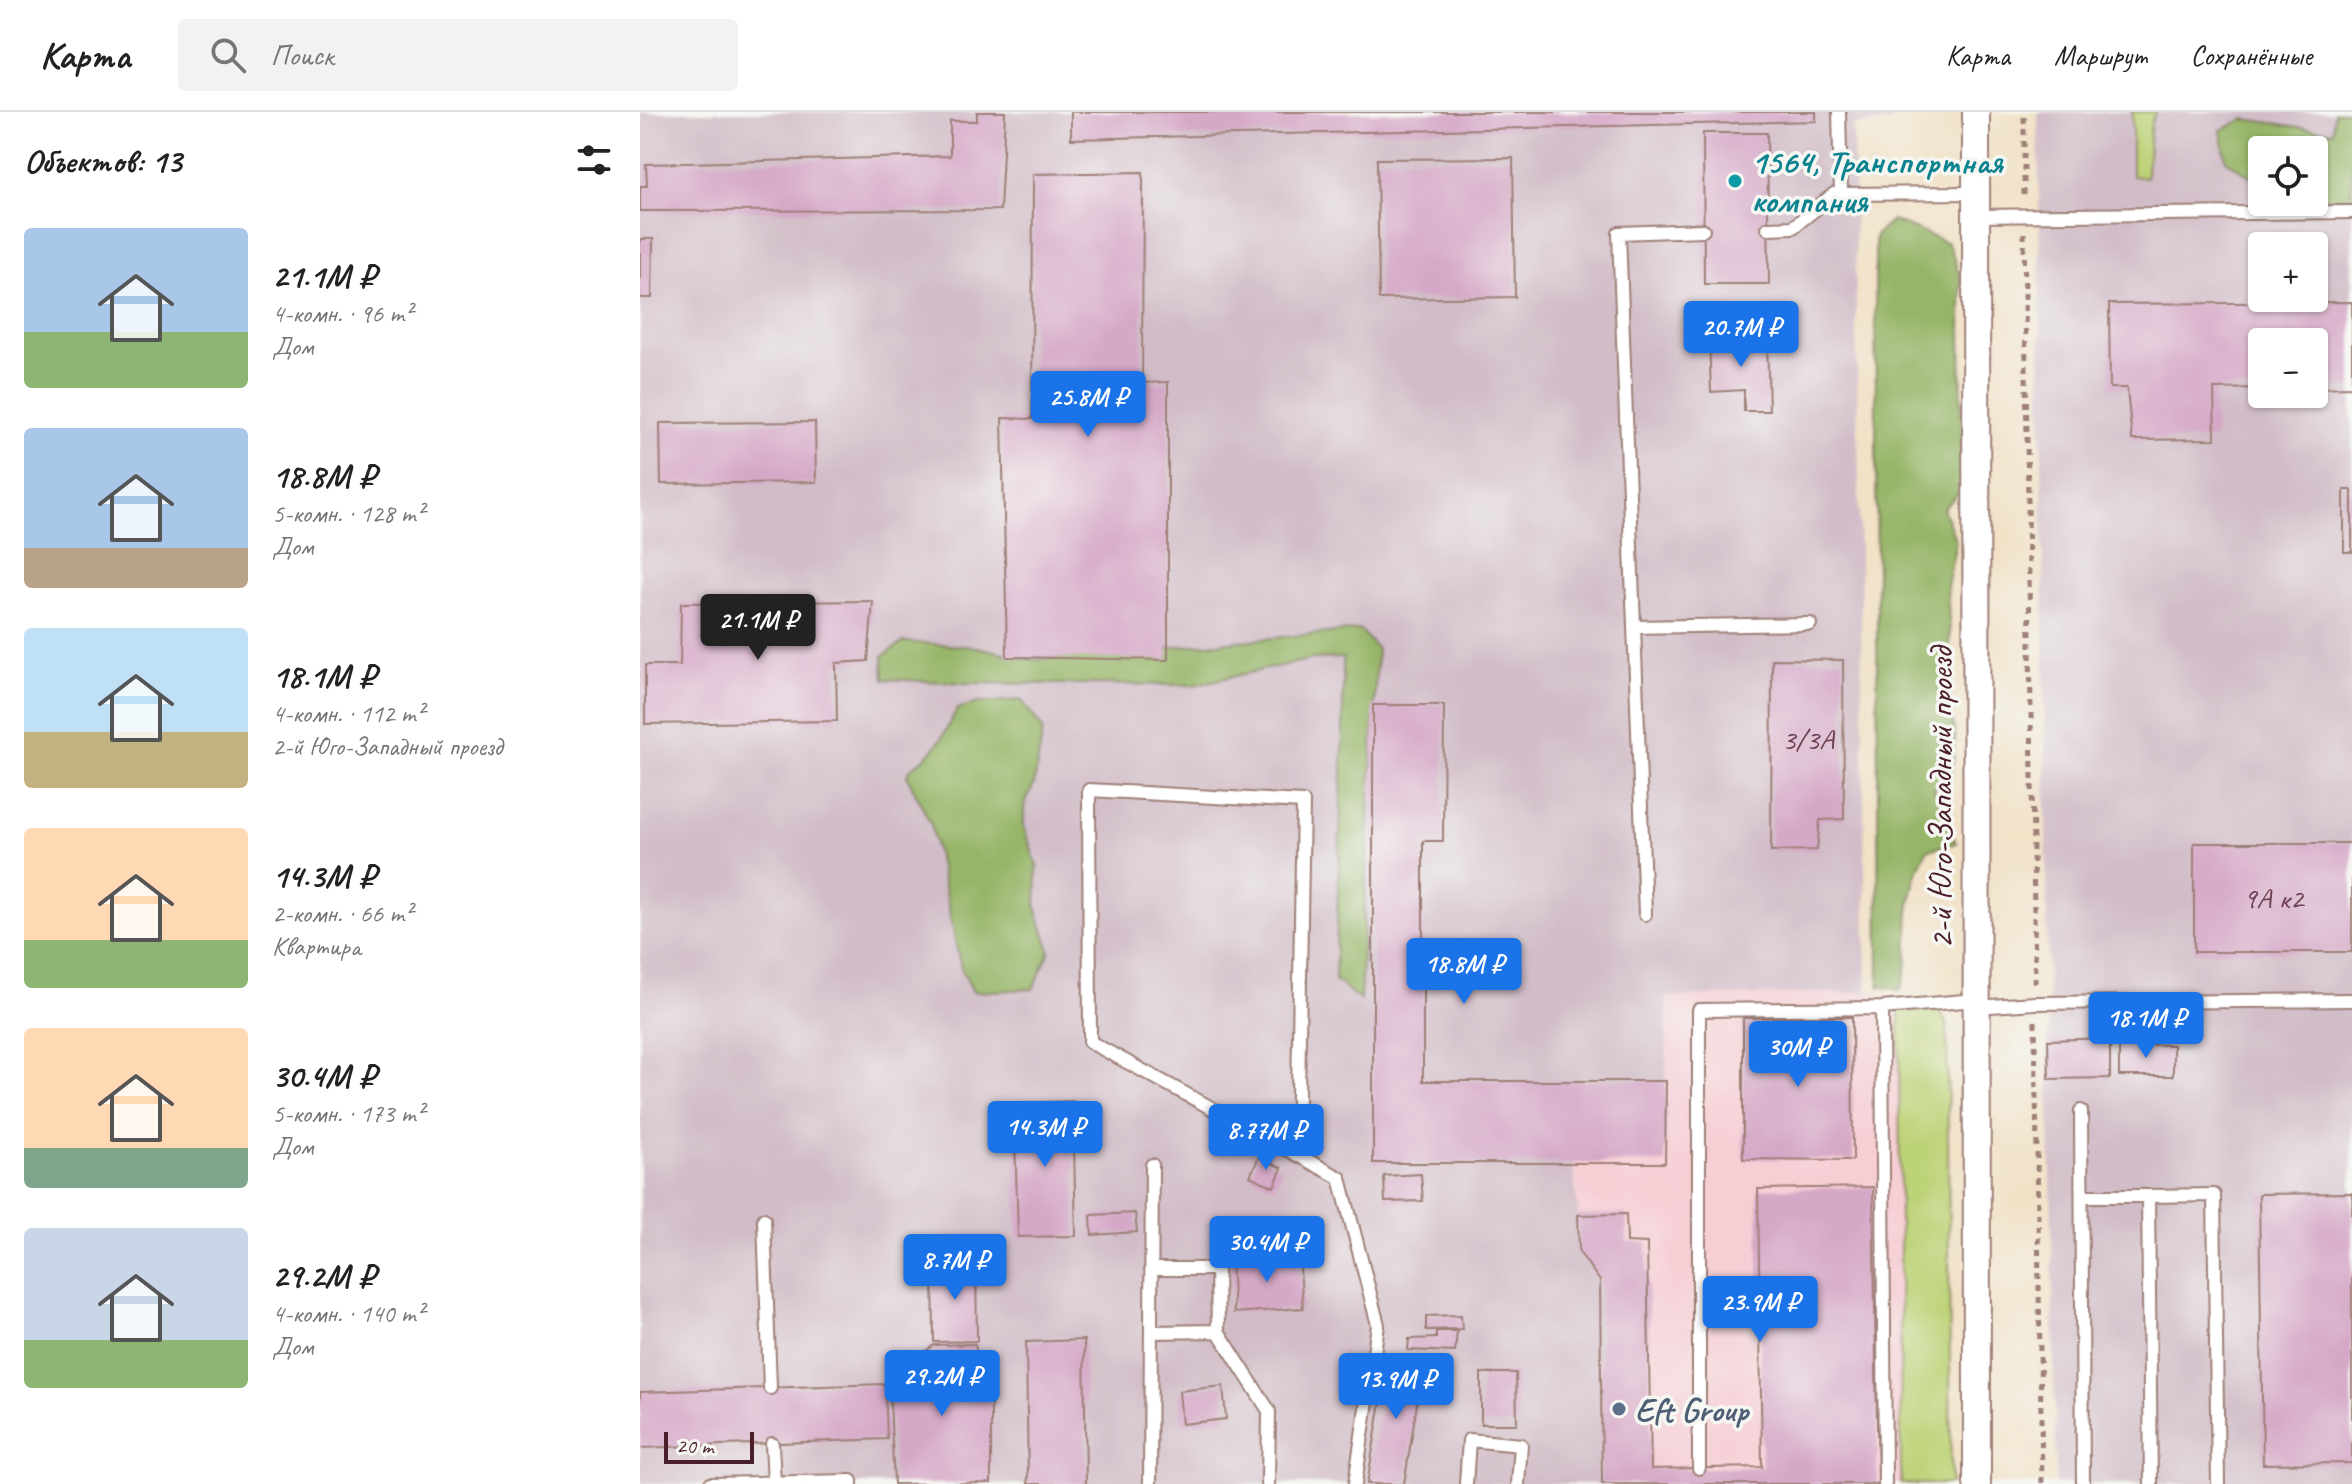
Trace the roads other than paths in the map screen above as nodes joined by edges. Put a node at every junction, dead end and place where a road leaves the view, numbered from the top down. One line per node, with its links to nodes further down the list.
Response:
1 (1839, 112): 3 (lane)
2 (1976, 112): 4 (street, 2-й Юго-Западный проезд)
3 (1841, 194): 4 (lane); 6 (lane)
4 (1976, 205): 5 (lane); 12 (street, 2-й Юго-Западный проезд)
5 (2352, 212)
6 (1768, 228)
7 (1703, 230): 9 (lane)
8 (1810, 624): 9 (lane)
9 (1634, 627): 10 (lane)
10 (1645, 914)
11 (2352, 1000): 12 (lane)
12 (1976, 1004): 13 (lane); 35 (street, 2-й Юго-Западный проезд)
13 (1882, 1008): 25 (lane); 34 (lane)
14 (2081, 1111): 17 (lane)
15 (1297, 1155): 15 (lane); 31 (lane)
16 (1152, 1165): 20 (lane)
17 (2082, 1196): 18 (lane); 36 (lane)
18 (2148, 1196): 37 (lane); 38 (lane)
19 (764, 1219): 23 (lane)
20 (1151, 1269): 21 (lane); 22 (lane)
21 (1218, 1331): 22 (lane); 30 (lane)
22 (1151, 1332): 29 (lane)
23 (770, 1388)
24 (772, 1444): 26 (lane)
25 (1699, 1468)
26 (774, 1482): 27 (lane); 28 (lane)
27 (710, 1484)
28 (851, 1484)
29 (1150, 1484)
30 (1268, 1484)
31 (1355, 1484)
32 (1466, 1484): 33 (lane)
33 (1518, 1484)
34 (1885, 1484)
35 (1977, 1484)
36 (2083, 1484)
37 (2151, 1484)
38 (2218, 1484)

